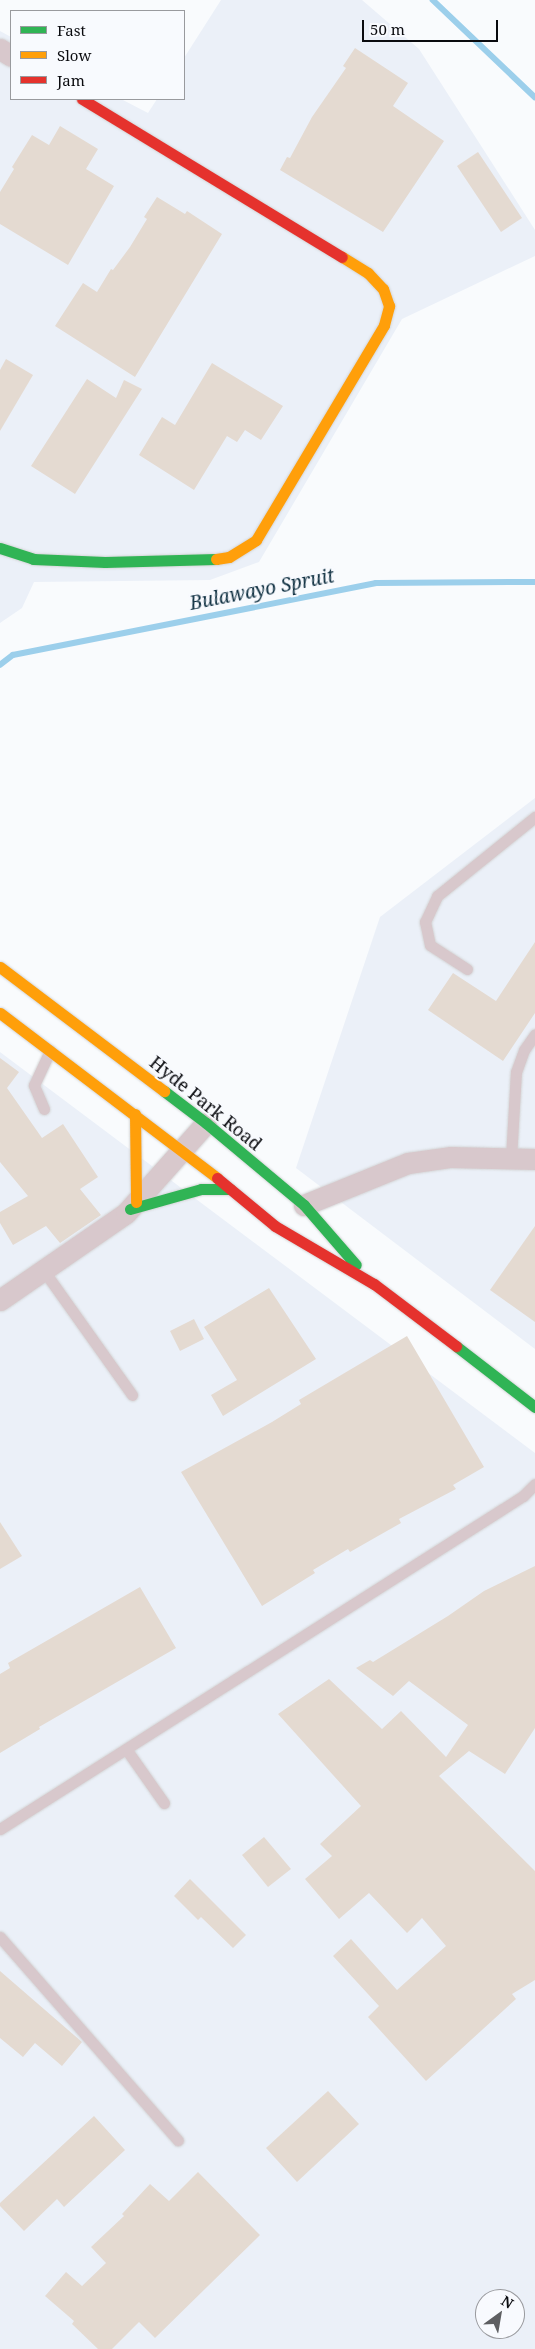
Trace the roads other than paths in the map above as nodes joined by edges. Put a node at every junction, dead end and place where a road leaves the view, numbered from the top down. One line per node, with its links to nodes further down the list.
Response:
1 (84, 100): 2 (street)
2 (0, 548)
3 (535, 817): 5 (lane)
4 (0, 967): 11 (street, Hyde Park Road)
5 (467, 969)
6 (0, 1013): 8 (street, Hyde Park Road)
7 (535, 1034): 13 (lane)
8 (50, 1050): 9 (lane); 10 (street, Hyde Park Road)
9 (44, 1109)
10 (135, 1114): 12 (street, Hyde Park Road); 17 (street)
11 (206, 1123): 12 (street); 16 (street, Hyde Park Road)
12 (182, 1150): 15 (street, Hyde Park Road); 17 (street)
13 (511, 1158): 14 (street); 16 (street)
14 (535, 1159)
15 (230, 1188): 17 (street); 19 (street, Hyde Park Road)
16 (304, 1205): 19 (street, Hyde Park Road)
17 (133, 1206): 18 (street)
18 (44, 1271): 20 (street); 21 (lane)
19 (374, 1284): 22 (street, Hyde Park Road)
20 (0, 1300)
21 (132, 1395)
22 (535, 1407)
23 (535, 1484): 24 (lane)
24 (126, 1749): 25 (lane); 26 (lane)
25 (164, 1803)
26 (0, 1830)
27 (0, 1937): 28 (lane)
28 (178, 2140)

